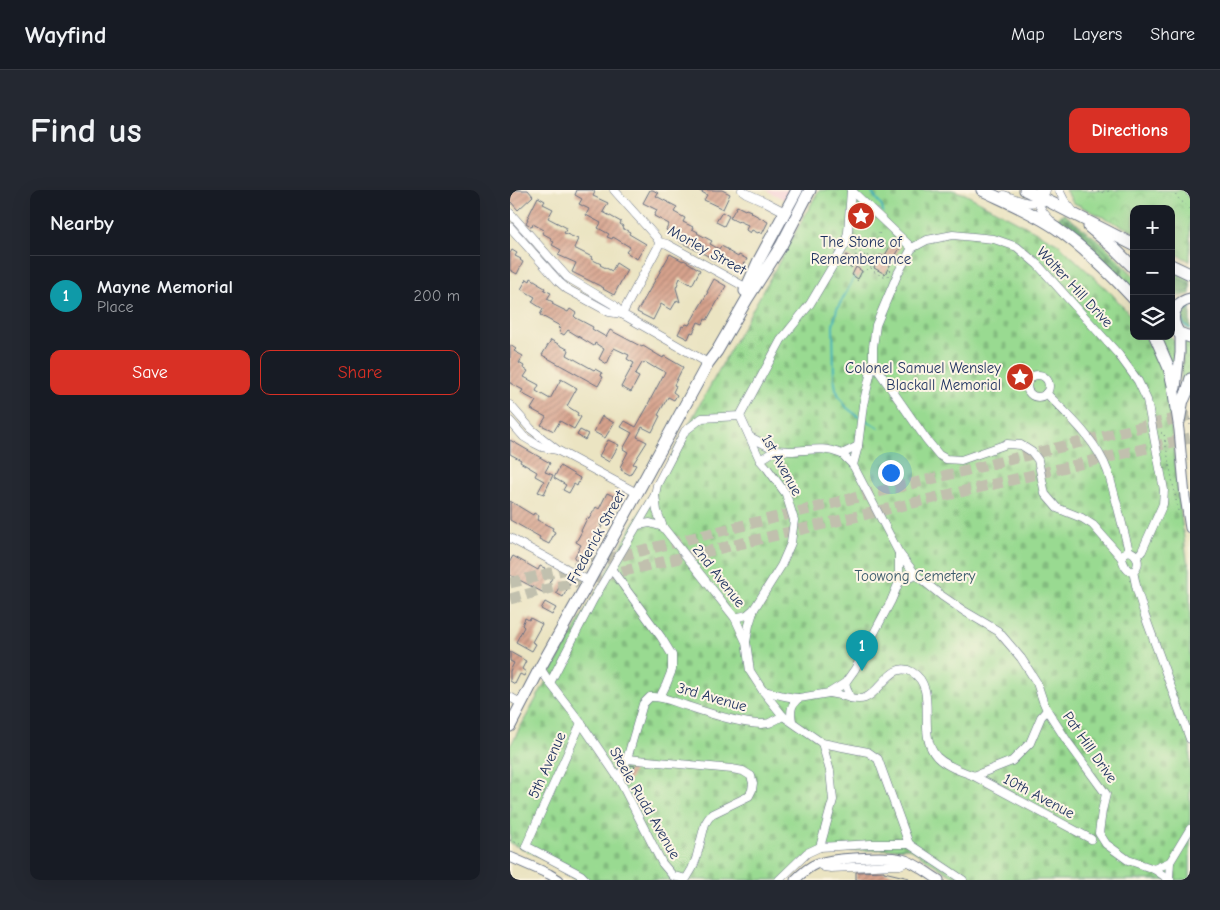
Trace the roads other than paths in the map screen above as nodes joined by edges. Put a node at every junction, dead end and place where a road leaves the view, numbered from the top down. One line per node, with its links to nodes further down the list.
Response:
1 (614, 190): 16 (street, Morley Street)
2 (742, 190): 10 (street)
3 (754, 190): 10 (street)
4 (851, 190): 18 (street); 36 (street)
5 (982, 190): 15 (highway)
6 (990, 190): 9 (street)
7 (1059, 190): 13 (street)
8 (803, 191): 11 (highway, Frederick Street); 22 (highway); 28 (highway, Frederick Street)
9 (1035, 193): 13 (highway); 15 (street)
10 (769, 203): 11 (street)
11 (785, 212): 22 (highway, Frederick Street)
12 (510, 213): 25 (street)
13 (1076, 215): 17 (highway); 19 (highway)
14 (510, 227): 25 (street)
15 (1058, 230): 23 (highway)
16 (659, 242): 22 (street, Morley Street); 25 (street)
17 (1130, 243)
18 (912, 248): 29 (street); 55 (street, Walter Hill Drive)
19 (1130, 264)
20 (1175, 267): 21 (highway)
21 (1190, 274)
22 (747, 288): 28 (highway, Frederick Street)
23 (1130, 296)
24 (1187, 299): 26 (highway)
25 (622, 314): 28 (street)
26 (1180, 333): 35 (main road)
27 (1157, 340): 35 (highway)
28 (708, 363): 46 (highway, Frederick Street)
29 (873, 363): 40 (street); 54 (street)
30 (1190, 378): 33 (main road)
31 (1190, 385): 33 (highway)
32 (1046, 393): 52 (street)
33 (1184, 399): 38 (main road)
34 (510, 405): 41 (street)
35 (1176, 409): 38 (main road)
36 (740, 416): 39 (street, 1st Avenue); 47 (street)
37 (510, 421): 41 (street)
38 (1179, 430): 50 (main road)
39 (750, 437): 42 (street); 44 (street, 1st Avenue)
40 (858, 446): 43 (street); 45 (street)
41 (557, 450): 46 (street)
42 (776, 450): 43 (street); 44 (street)
43 (842, 454): 45 (street, Pat Hill Drive)
44 (760, 460): 61 (street, 1st Avenue)
45 (852, 465): 53 (street, Pat Hill Drive)
46 (637, 493): 59 (highway, Frederick Street)
47 (654, 495): 48 (street); 49 (street)
48 (638, 525): 49 (street); 56 (street)
49 (663, 527): 62 (street, 2nd Avenue)
50 (1190, 528)
51 (510, 538): 59 (street)
52 (1129, 551): 54 (street); 55 (street)
53 (899, 553): 58 (street, Pat Hill Drive); 60 (street)
54 (1121, 557): 57 (street)
55 (1137, 557): 57 (street)
56 (612, 570): 65 (street); 70 (street, 3rd Avenue)
57 (1133, 571): 79 (street)
58 (916, 575): 60 (street); 74 (street, Pat Hill Drive)
59 (589, 581): 64 (highway, Frederick Street)
60 (899, 582): 66 (street)
61 (754, 609): 62 (street); 63 (street, 1st Avenue)
62 (735, 618): 63 (street, 2nd Avenue)
63 (746, 642): 67 (street, 2nd Avenue)
64 (540, 668): 65 (street, Steele Rudd Avenue); 73 (highway, Frederick Street)
65 (550, 683): 77 (street, Steele Rudd Avenue)
66 (845, 684): 68 (street); 72 (street)
67 (763, 691): 71 (street); 75 (street, 2nd Avenue)
68 (828, 693): 71 (street); 72 (street)
69 (510, 697): 73 (street)
70 (660, 697): 75 (street, 3rd Avenue); 81 (street)
71 (799, 698): 76 (street)
72 (850, 698): 82 (street, 10th Avenue)
73 (522, 704): 78 (highway, Frederick Street)
74 (1047, 710): 82 (street); 85 (street, Pat Hill Drive)
75 (783, 716): 76 (street, 2nd Avenue)
76 (792, 721): 80 (street, 2nd Avenue)
77 (581, 723): 83 (street, Steele Rudd Avenue); 95 (street, 5th Avenue)
78 (510, 726)
79 (1190, 739)
80 (822, 743): 87 (street); 89 (street)
81 (627, 759): 83 (street); 83 (street, Steele Rudd Avenue)
82 (974, 776): 86 (street, 10th Avenue)
83 (619, 779)
84 (1190, 829): 91 (street)
85 (1099, 833): 86 (street); 88 (street)
86 (1091, 839): 88 (street, 10th Avenue)
87 (909, 844): 89 (street); 99 (street)
88 (1106, 844): 92 (street)
89 (820, 847): 96 (street)
90 (510, 857): 94 (main road)
91 (1170, 862): 92 (street); 93 (street)
92 (1154, 869): 93 (street)
93 (1169, 879)
94 (559, 880)
95 (586, 880)
96 (779, 880)
97 (795, 880): 98 (main road)
98 (939, 880)
99 (963, 880)

